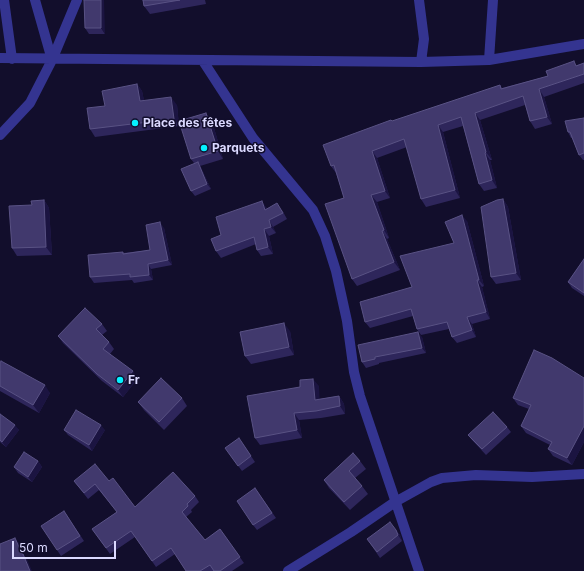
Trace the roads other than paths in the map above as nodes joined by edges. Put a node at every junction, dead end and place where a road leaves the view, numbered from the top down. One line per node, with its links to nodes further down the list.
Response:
1 (4, 0): 8 (street)
2 (35, 0): 9 (street)
3 (77, 0): 9 (street)
4 (419, 0): 12 (street)
5 (493, 0): 10 (street)
6 (584, 44): 10 (street)
7 (0, 58): 8 (street)
8 (12, 59): 9 (street)
9 (52, 60): 11 (street); 13 (street)
10 (489, 60): 12 (street)
11 (203, 61): 12 (street); 15 (street)
12 (421, 62)
13 (0, 135)
14 (584, 474): 15 (street)
15 (395, 502): 16 (street); 17 (street)
16 (288, 571)
17 (420, 571)

